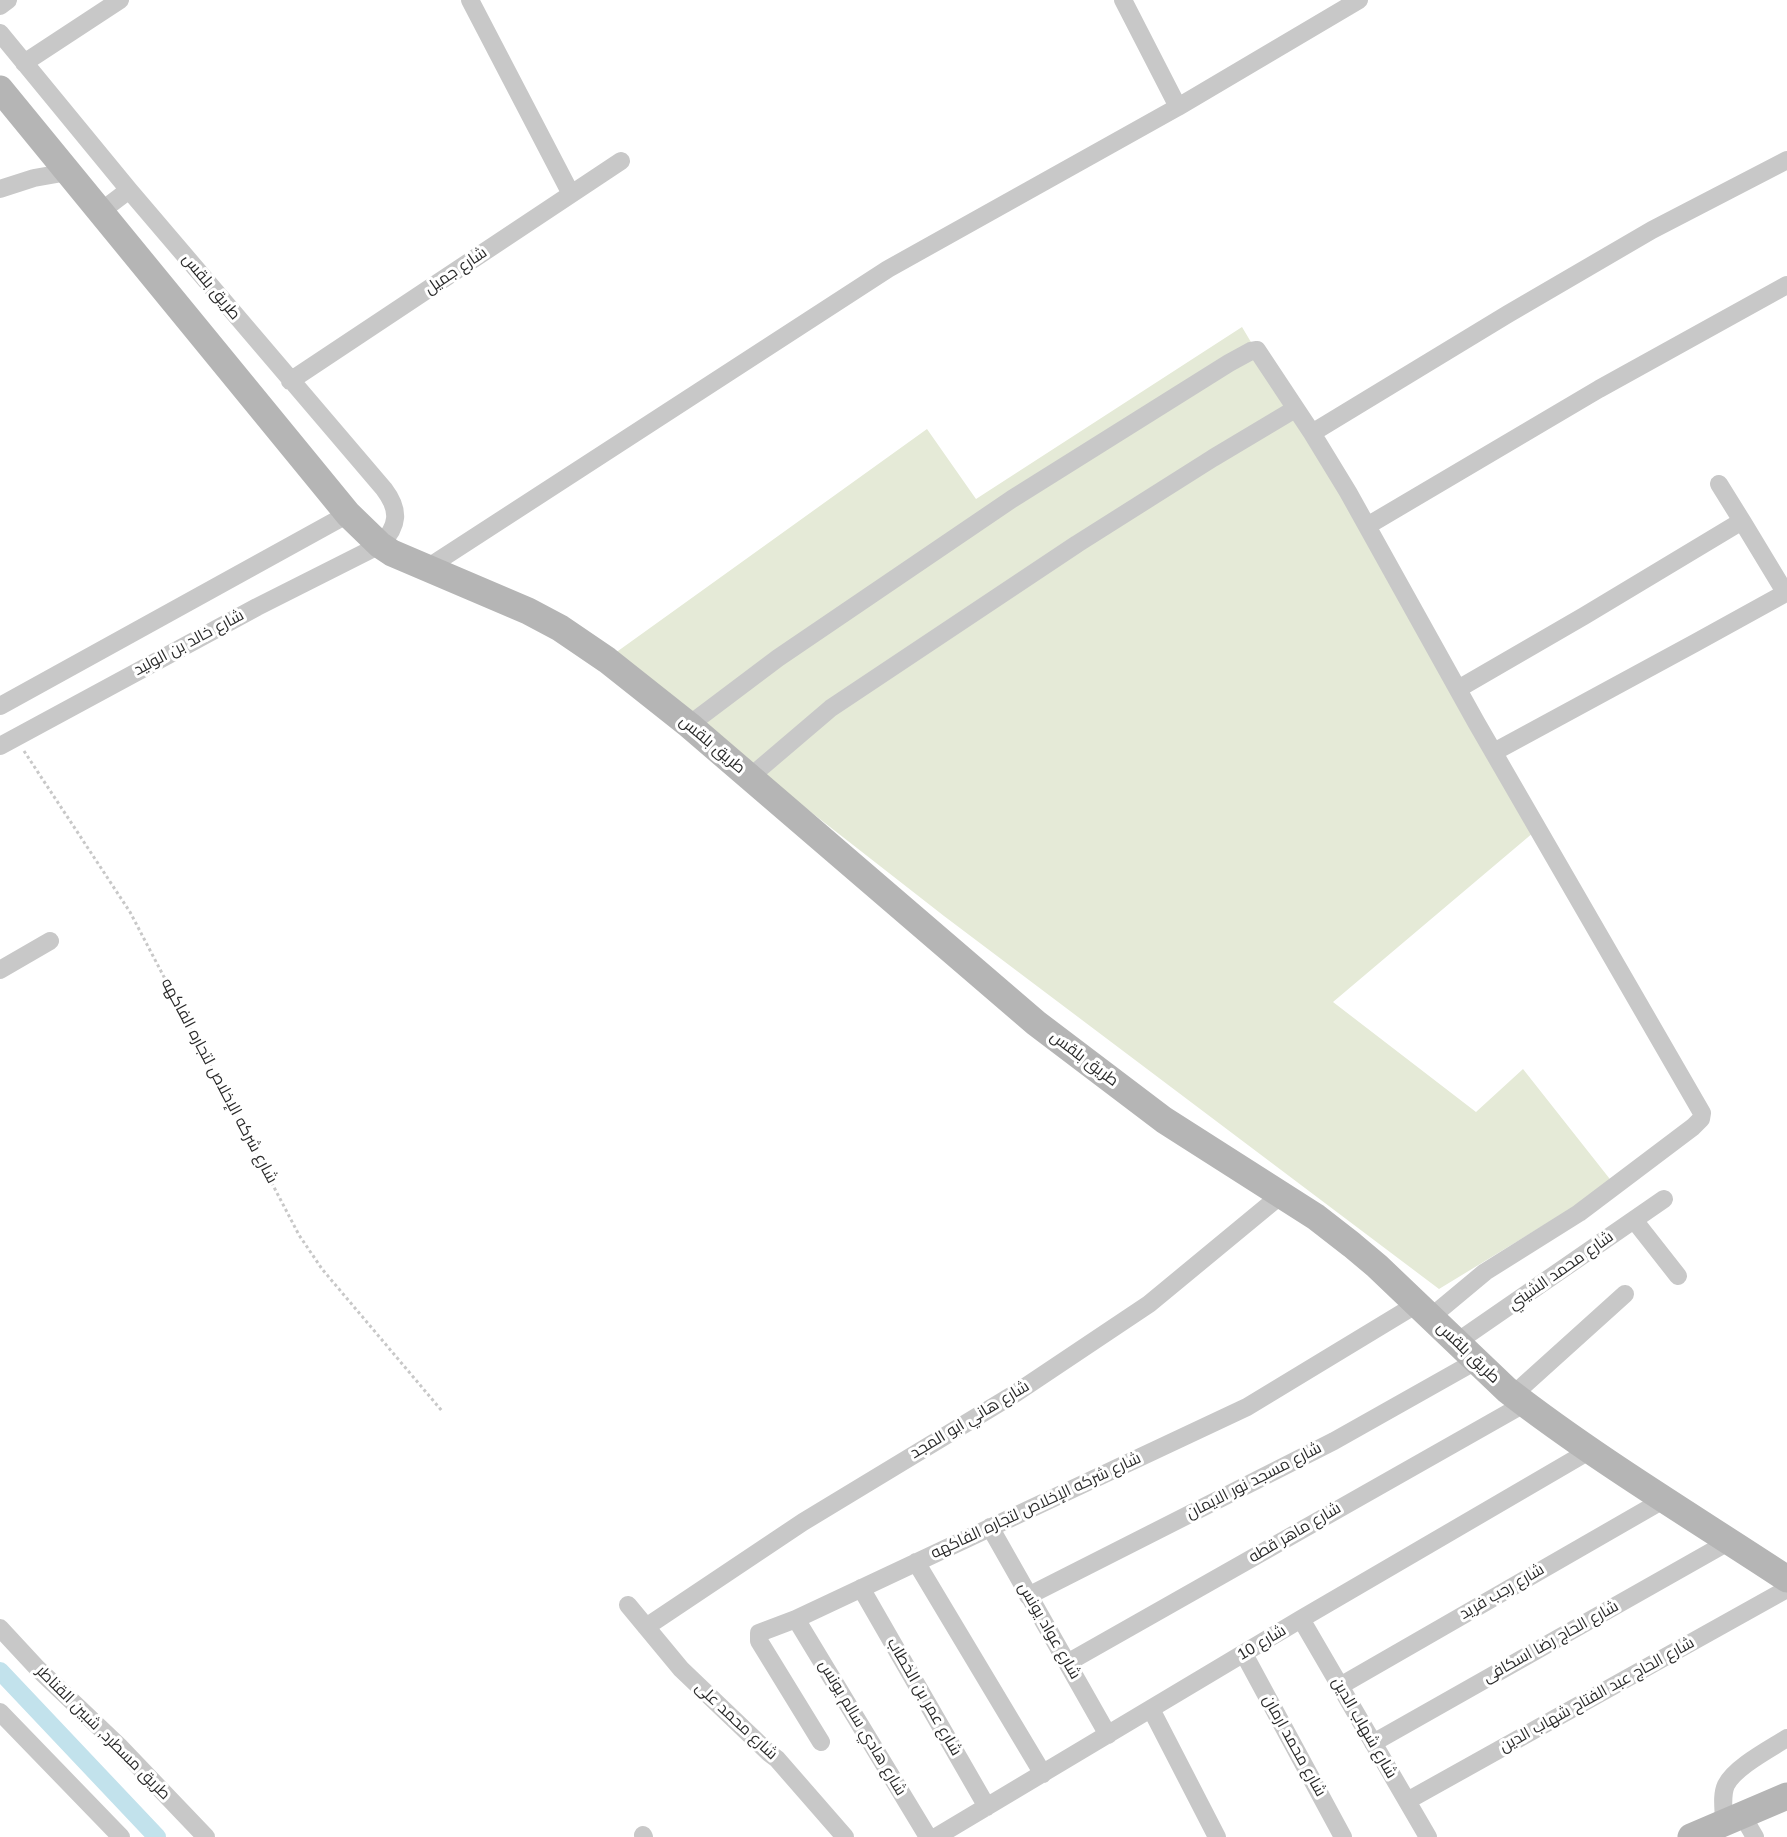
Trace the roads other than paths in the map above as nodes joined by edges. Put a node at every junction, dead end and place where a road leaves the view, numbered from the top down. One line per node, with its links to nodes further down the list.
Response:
1 (8, 0): 6 (street)
2 (120, 0): 8 (street)
3 (470, 0): 16 (street)
4 (1123, 0): 10 (street)
5 (1359, 0): 10 (street)
6 (0, 6)
7 (0, 33): 8 (street, طريق بلقس)
8 (24, 63): 15 (street, طريق بلقس)
9 (3, 98): 13 (main road, طريق بلقس)
10 (1178, 107): 27 (street)
11 (621, 160): 16 (street, شارع جميل)
12 (1787, 160): 21 (street)
13 (68, 172): 14 (street); 17 (main road, طريق بلقس)
14 (0, 189)
15 (126, 192): 17 (street); 19 (street, طريق بلقس)
16 (571, 194): 19 (street, شارع جميل)
17 (103, 209): 23 (main road, طريق بلقس)
18 (1787, 285): 25 (street)
19 (290, 381): 26 (street, طريق بلقس)
20 (1295, 409): 21 (street); 30 (street); 33 (street)
21 (1312, 433): 25 (street)
22 (1719, 484): 24 (street)
23 (348, 514): 26 (main road, طريق بلقس); 29 (street)
24 (1742, 521): 28 (street); 32 (street)
25 (1367, 526): 28 (street)
26 (380, 545): 27 (main road, طريق بلقس); 31 (street, شارع خالد بن الوليد)
27 (427, 568): 30 (main road, طريق بلقس)
28 (1458, 689): 32 (street)
29 (0, 705)
30 (689, 725): 33 (main road, طريق بلقس)
31 (7, 741)
32 (1494, 752): 41 (street, شارع شركه الإخلاص لتجاره الفاكهه)
33 (750, 777): 36 (main road, طريق بلقس)
34 (50, 941): 35 (street)
35 (0, 970)
36 (1281, 1195): 41 (main road, طريق بلقس); 57 (street, شارع هاني ابو المجد)
37 (1664, 1199): 38 (street, شارع محمد الشيني)
38 (1634, 1220): 39 (street); 42 (street, شارع محمد الشيني)
39 (1678, 1276)
40 (1625, 1294): 44 (street, شارع ماهر قطه)
41 (1424, 1311): 42 (main road, طريق بلقس); 47 (street, شارع شركه الإخلاص لتجاره الفاكهه)
42 (1457, 1342): 43 (main road, طريق بلقس)
43 (1476, 1361): 44 (main road, طريق بلقس); 53 (street, شارع مسجد نور الايمان)
44 (1519, 1399): 45 (main road, طريق بلقس); 60 (street, شارع ماهر قطه)
45 (1589, 1451): 46 (main road, طريق بلقس); 56 (street, شارع 10)
46 (1665, 1499): 48 (main road, طريق بلقس); 61 (street, شارع رجب فريد)
47 (990, 1527): 49 (street, شارع شركه الإخلاص لتجاره الفاكهه); 53 (street, شارع عواد يونس)
48 (1730, 1541): 50 (main road, طريق بلقس); 67 (street, شارع الحاج رضا اسكافى)
49 (916, 1562): 51 (street, شارع شركه الإخلاص لتجاره الفاكهه); 68 (street)
50 (1787, 1579)
51 (861, 1588): 55 (street, شارع شركه الإخلاص لتجاره الفاكهه); 71 (street, شارع عمر بن الخطاب)
52 (1787, 1589): 70 (street, شارع الحاج عبد الفتاح شهاب الدين)
53 (1028, 1596): 60 (street, شارع عواد يونس)
54 (628, 1605): 57 (street, شارع محمد على)
55 (796, 1619): 66 (street, شارع شركه الإخلاص لتجاره الفاكهه); 76 (street, شارع هادي سالم يونس)
56 (1301, 1619): 59 (street, شارع 10); 61 (street, شارع شهاب الدين)
57 (646, 1627): 75 (street, شارع محمد على)
58 (0, 1628): 74 (street, طريق مسطرد, شبين القناطر)
59 (1244, 1654): 62 (street, شارع 10); 79 (street, شارع محمد ارمان)
60 (1067, 1663): 64 (street, شارع عواد يونس)
61 (1340, 1686): 67 (street, شارع شهاب الدين)
62 (1151, 1709): 64 (street, شارع 10); 78 (street)
63 (0, 1712): 73 (street)
64 (1108, 1735): 68 (street, شارع 10)
65 (1787, 1738): 72 (street)
66 (821, 1742)
67 (1373, 1743): 70 (street, شارع شهاب الدين)
68 (1043, 1774): 71 (street, شارع 10)
69 (1787, 1796): 72 (main road)
70 (1407, 1800): 80 (street, شارع شهاب الدين)
71 (987, 1807): 77 (street, شارع 10)
72 (1740, 1825): 81 (main road)
73 (121, 1837)
74 (207, 1837)
75 (845, 1837)
76 (928, 1837)
77 (936, 1837)
78 (1217, 1837)
79 (1343, 1837)
80 (1428, 1837)
81 (1691, 1837)

